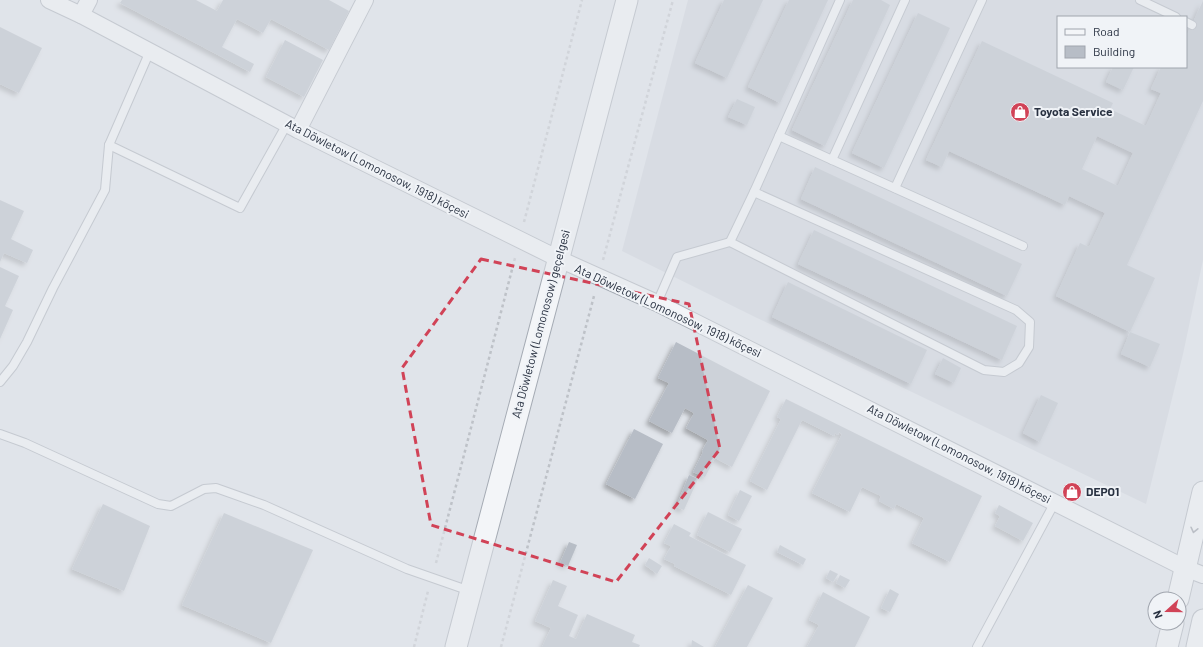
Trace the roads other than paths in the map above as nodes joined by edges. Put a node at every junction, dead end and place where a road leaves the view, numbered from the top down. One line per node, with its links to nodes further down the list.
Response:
1 (49, 0): 9 (street, Ata Döwletow (Lomonosow, 1918) köçesi)
2 (89, 0): 9 (street)
3 (365, 0): 12 (street)
4 (627, 0): 20 (street, Ata Döwletow (Lomonosow) geçelgesi)
5 (840, 0): 13 (lane)
6 (905, 0): 15 (lane)
7 (982, 0): 16 (lane)
8 (1140, 0): 10 (lane)
9 (81, 15): 11 (street, Ata Döwletow (Lomonosow, 1918) köçesi)
10 (1174, 16)
11 (150, 51): 12 (street, Ata Döwletow (Lomonosow, 1918) köçesi); 14 (lane)
12 (293, 127): 14 (lane); 20 (street, Ata Döwletow (Lomonosow, 1918) köçesi)
13 (779, 136): 15 (lane); 17 (lane)
14 (109, 145): 22 (lane)
15 (832, 160): 16 (lane)
16 (895, 188): 19 (lane)
17 (754, 192): 18 (lane); 18 (lane)
18 (730, 242): 21 (lane)
19 (1023, 246)
20 (559, 259): 21 (street, Ata Döwletow (Lomonosow, 1918) köçesi); 27 (street, Ata Döwletow (Lomonosow) geçelgesi)
21 (657, 303): 25 (street, Ata Döwletow (Lomonosow, 1918) köçesi)
22 (0, 382)
23 (0, 434): 27 (lane)
24 (1203, 492): 26 (street, one-way to 26)
25 (1055, 502): 26 (street, Ata Döwletow (Lomonosow, 1918) köçesi); 32 (lane)
26 (1194, 571): 28 (street)
27 (470, 591): 31 (street, Ata Döwletow (Lomonosow) geçelgesi)
28 (1183, 591)
29 (1203, 620): 34 (street)
30 (1171, 631): 33 (street)
31 (456, 647)
32 (977, 647)
33 (1167, 647)
34 (1197, 647)

